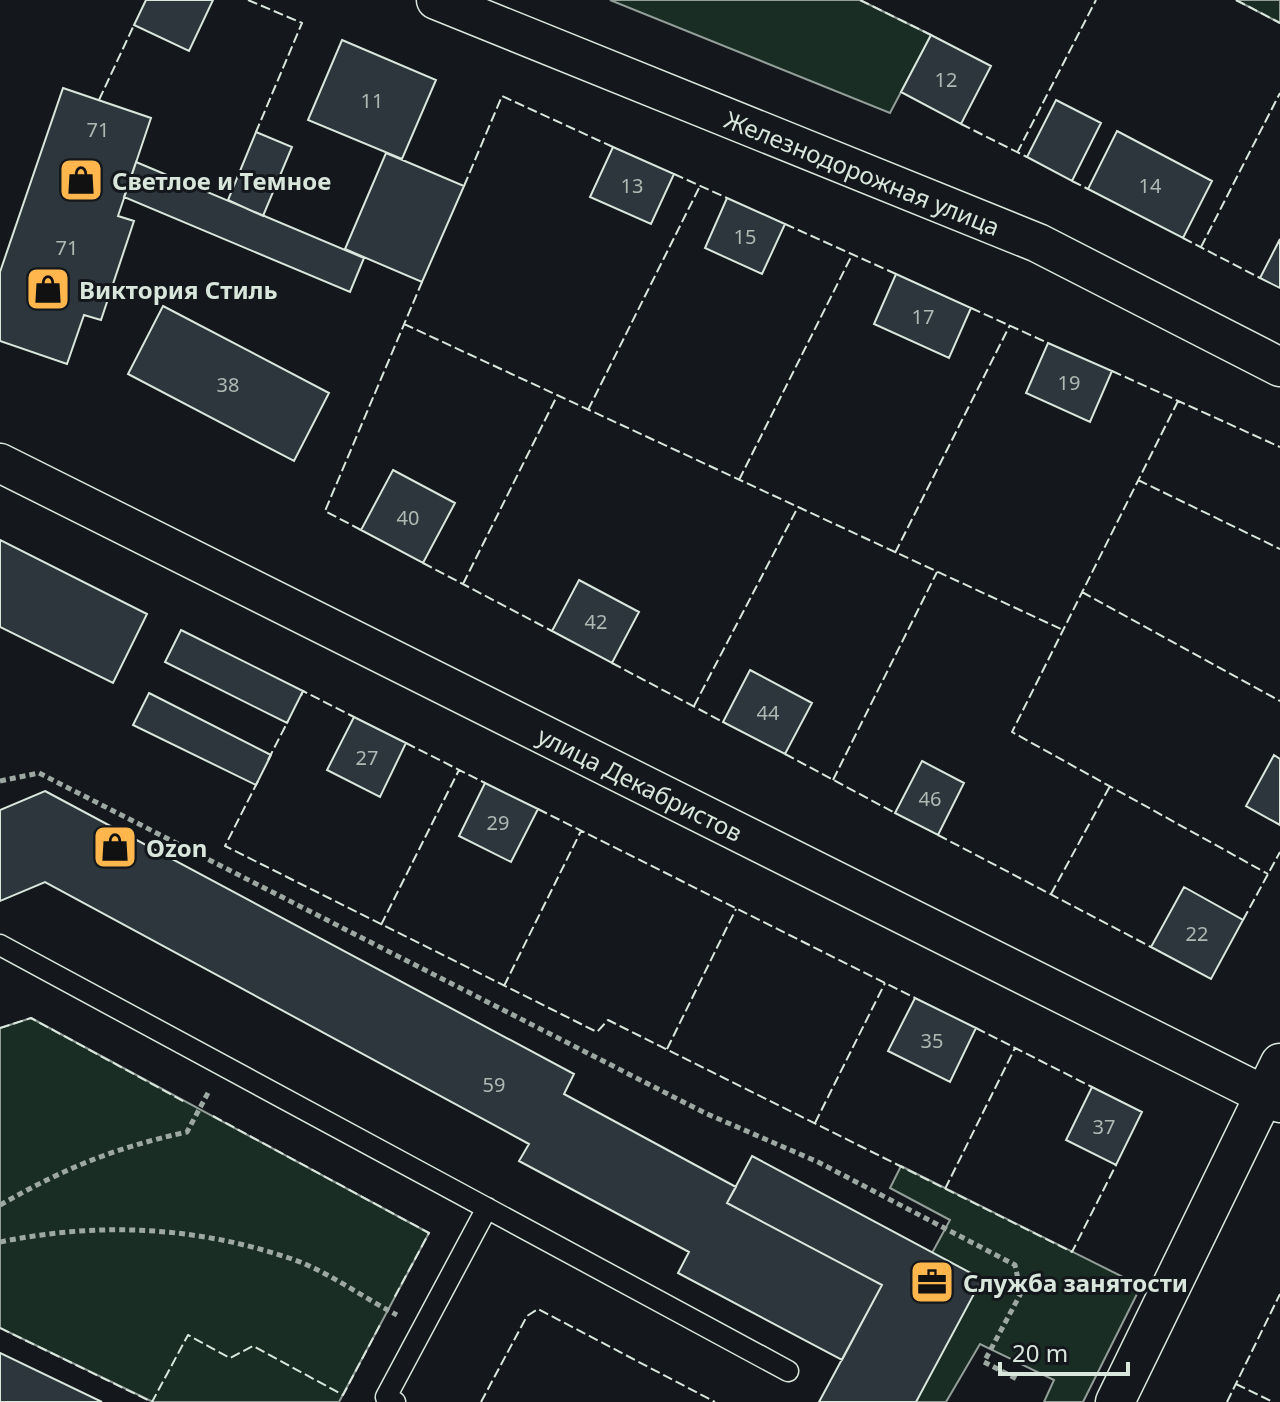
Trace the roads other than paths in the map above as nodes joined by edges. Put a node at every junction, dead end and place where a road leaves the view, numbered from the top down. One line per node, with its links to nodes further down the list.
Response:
1 (436, 0): 2 (street, Железнодорожная улица)
2 (1280, 367)
3 (0, 463): 5 (street, улица Декабристов)
4 (0, 945): 6 (lane)
5 (1275, 1087): 9 (street)
6 (487, 1208): 7 (lane); 8 (lane)
7 (788, 1371)
8 (395, 1402)
9 (1115, 1402)

